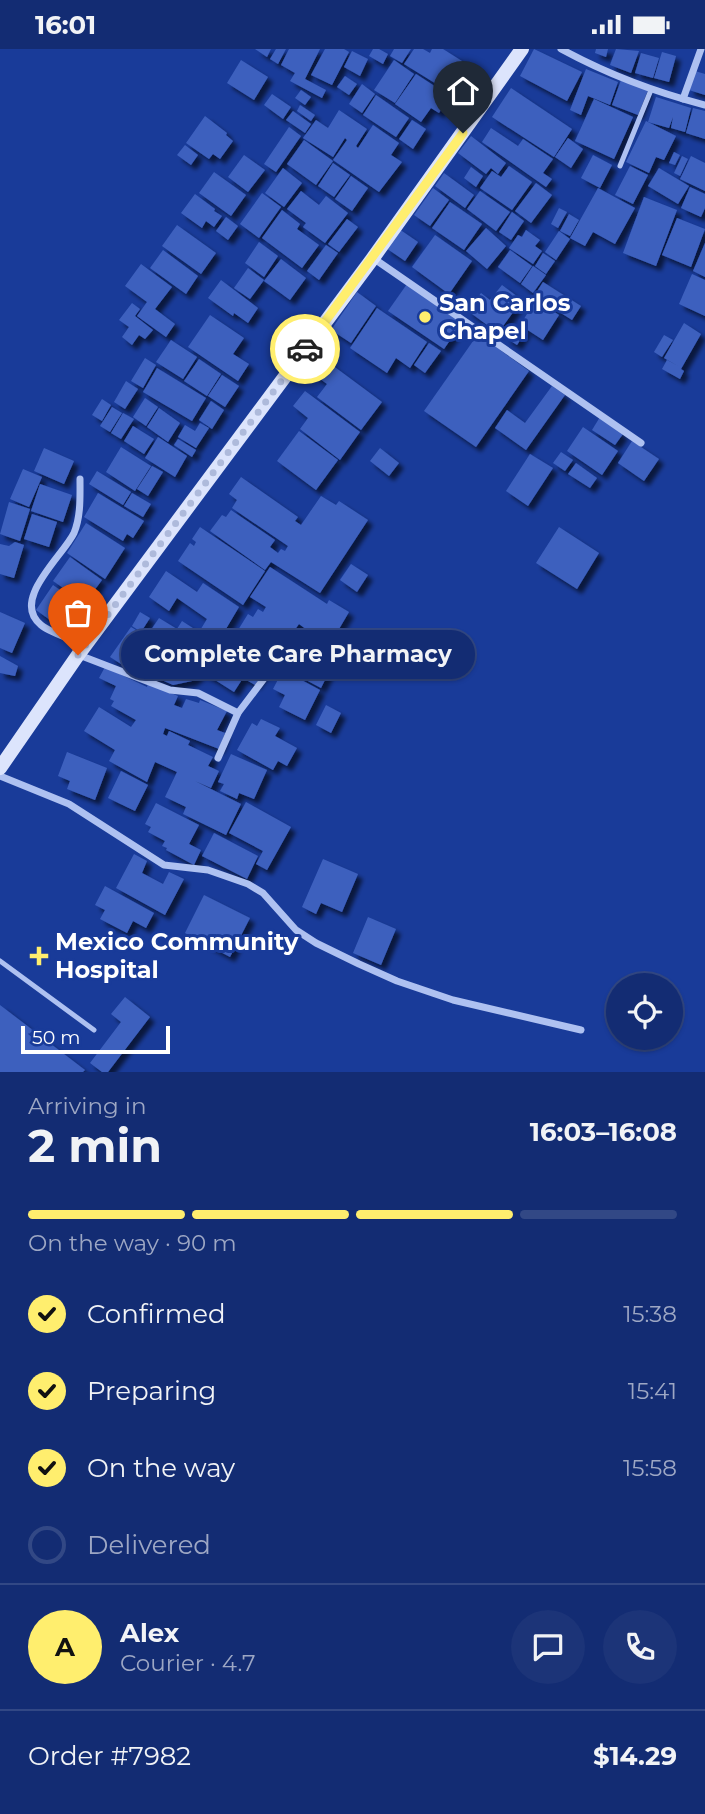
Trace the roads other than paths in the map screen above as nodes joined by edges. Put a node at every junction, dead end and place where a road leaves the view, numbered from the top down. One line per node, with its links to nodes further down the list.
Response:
1 (522, 49): 8 (main road)
2 (561, 49): 4 (street)
3 (701, 49): 5 (street)
4 (651, 90): 5 (street); 7 (lane)
5 (683, 99): 6 (street)
6 (705, 105)
7 (620, 166)
8 (373, 258): 9 (street); 12 (main road)
9 (641, 443)
10 (80, 479): 12 (street)
11 (291, 643): 13 (street)
12 (82, 650): 13 (street); 15 (main road)
13 (238, 713): 14 (street)
14 (218, 758)
15 (0, 768)
16 (0, 776): 19 (street)
17 (0, 961): 18 (lane)
18 (94, 1030)
19 (581, 1030)

